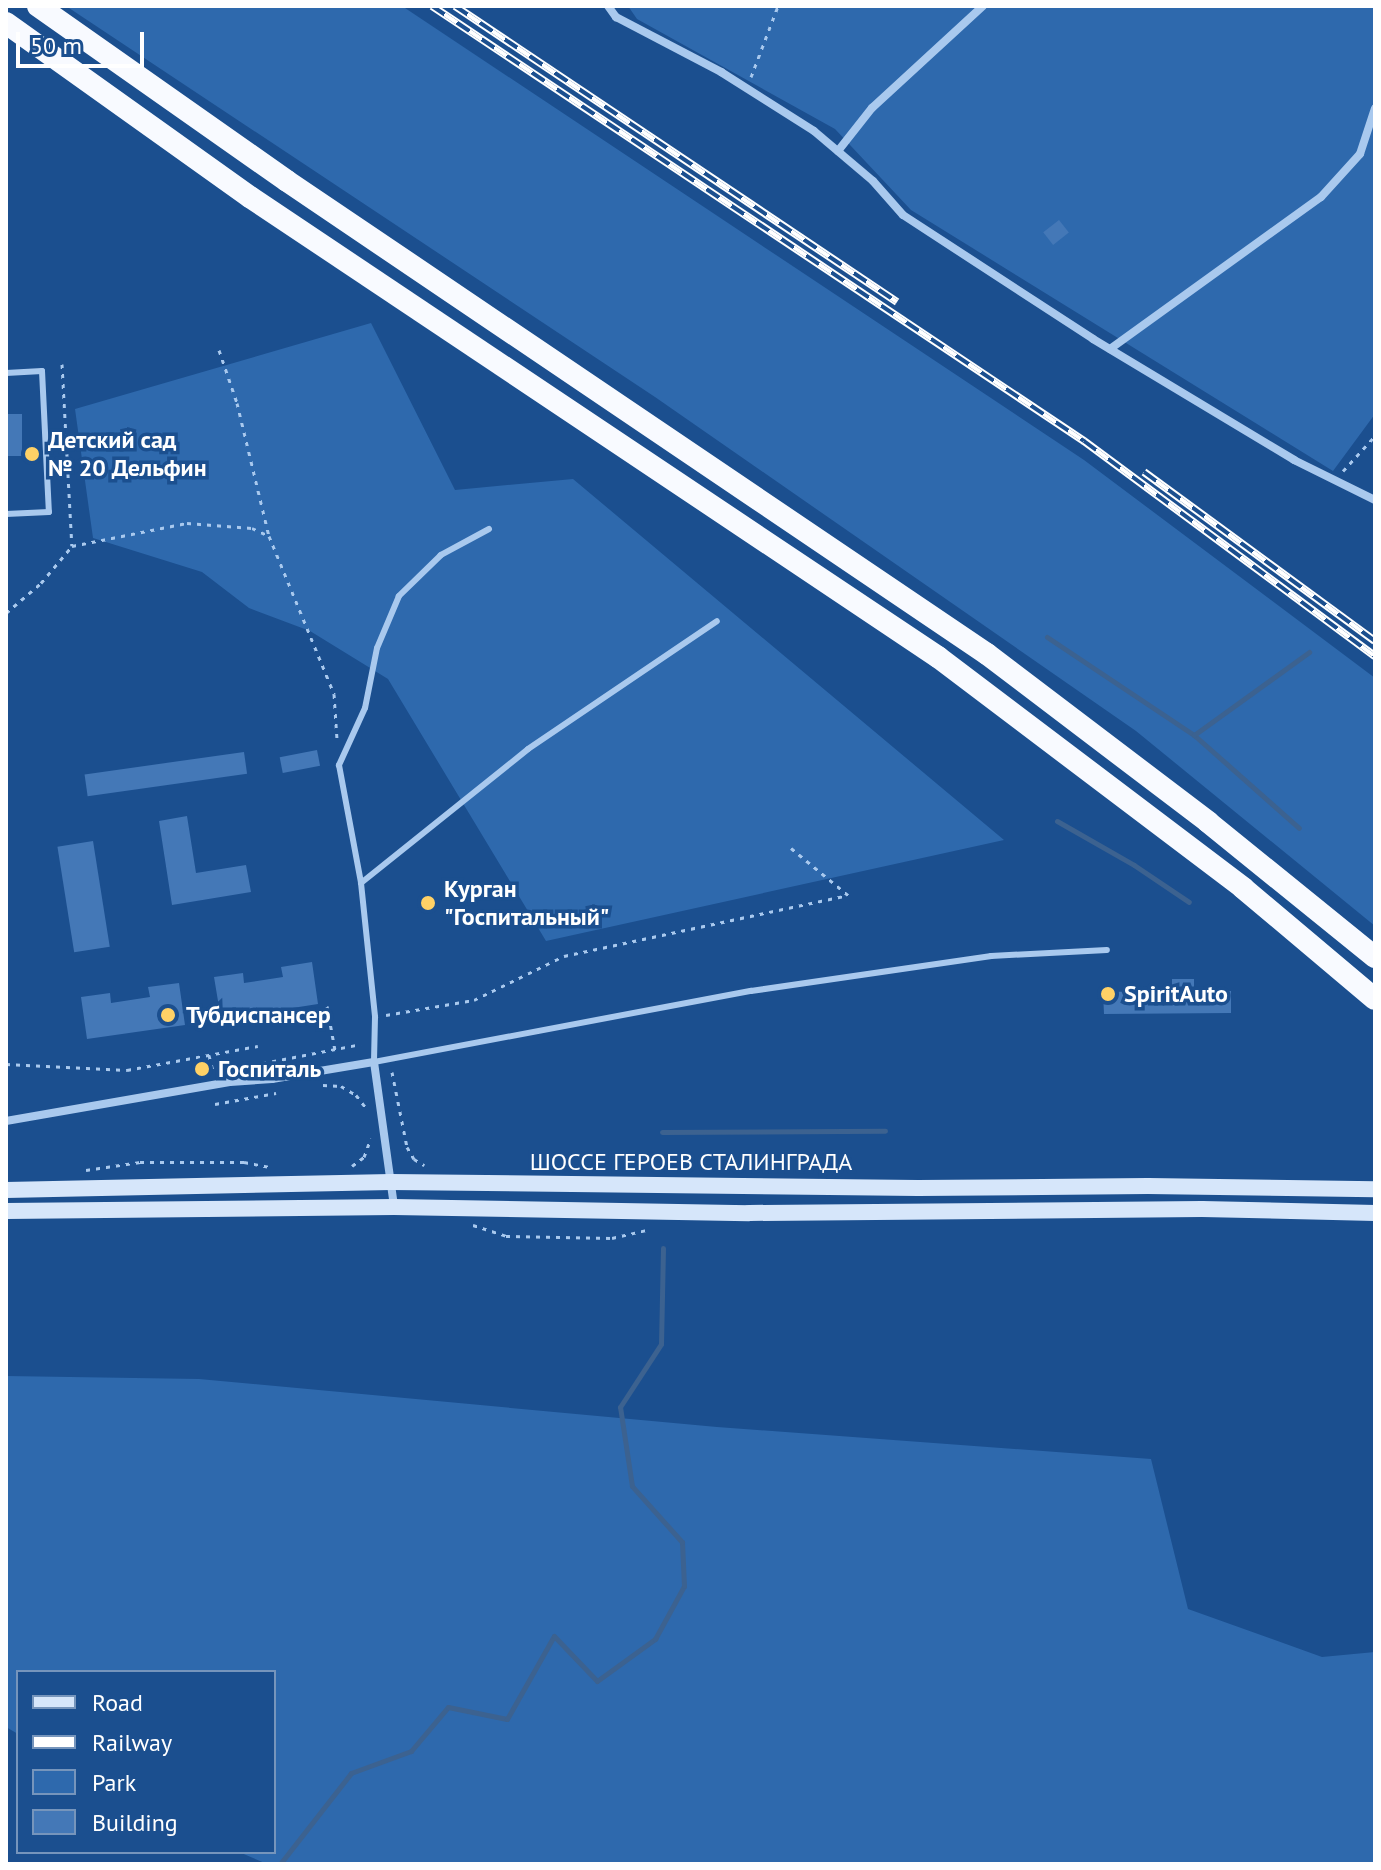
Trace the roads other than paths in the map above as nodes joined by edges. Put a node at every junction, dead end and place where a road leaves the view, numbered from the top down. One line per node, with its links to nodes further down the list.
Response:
1 (38, 6): 15 (highway)
2 (608, 6): 6 (street)
3 (983, 6): 6 (street)
4 (6, 23): 16 (highway)
5 (1375, 108): 7 (street)
6 (838, 151): 7 (street)
7 (1110, 349): 9 (street)
8 (6, 373): 10 (lane)
9 (1375, 500)
10 (6, 514)
11 (489, 529): 13 (lane)
12 (717, 621): 13 (lane)
13 (361, 883): 17 (lane)
14 (1107, 950): 17 (lane)
15 (1375, 957)
16 (1375, 999)
17 (374, 1062): 18 (street); 19 (street)
18 (6, 1121)
19 (391, 1182): 20 (main road, ШОССЕ ГЕРОЕВ СТАЛИНГРАДА); 21 (main road, ШОССЕ ГЕРОЕВ СТАЛИНГРАДА); 22 (street)
20 (1375, 1189)
21 (6, 1190)
22 (394, 1207): 23 (main road, ШОССЕ ГЕРОЕВ СТАЛИНГРАДА); 24 (main road, ШОССЕ ГЕРОЕВ СТАЛИНГРАДА)
23 (6, 1211)
24 (1375, 1213)

